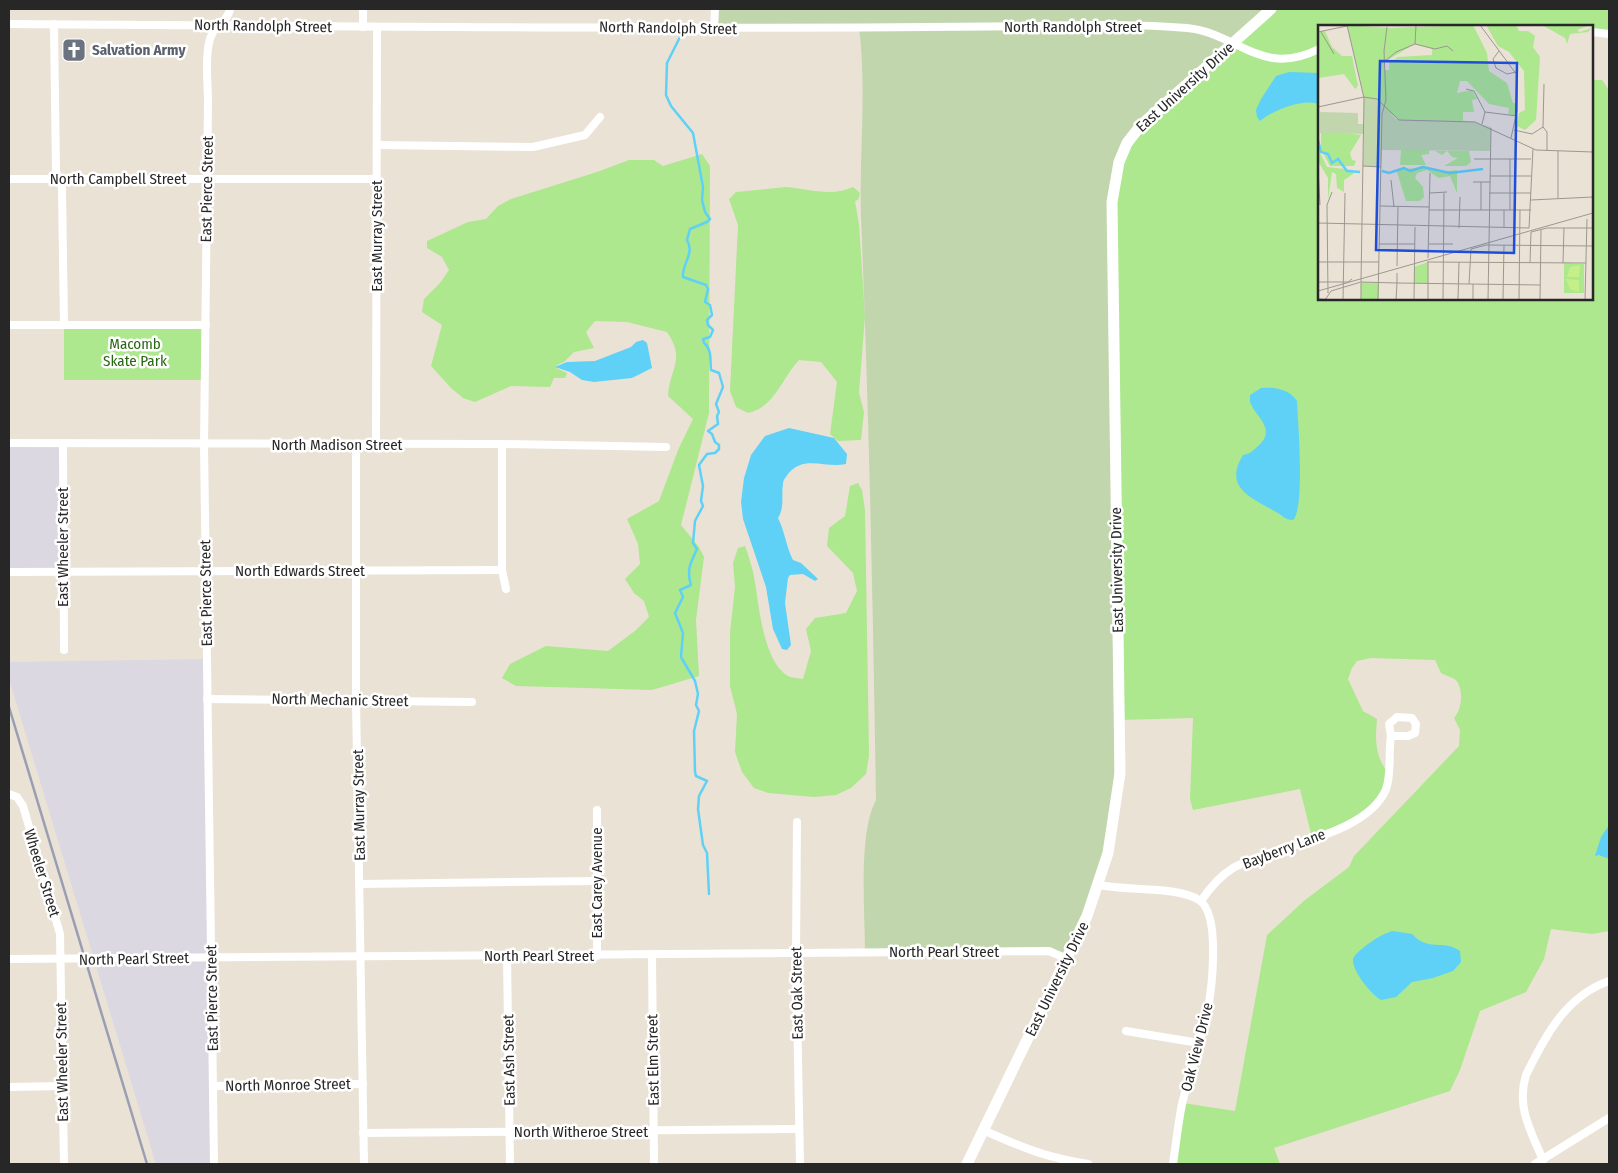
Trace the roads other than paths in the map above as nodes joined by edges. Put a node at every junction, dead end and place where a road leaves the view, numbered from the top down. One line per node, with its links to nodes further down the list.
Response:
1 (230, 9): 7 (street, East Pierce Street)
2 (363, 9): 8 (street)
3 (715, 9): 10 (street)
4 (1271, 9): 13 (main road, East University Drive)
5 (9, 24): 6 (street, North Randolph Street)
6 (54, 24): 7 (street, North Randolph Street); 18 (street)
7 (218, 26): 8 (street, North Randolph Street); 19 (street, East Pierce Street)
8 (363, 27): 9 (street, North Randolph Street)
9 (377, 27): 10 (street, North Randolph Street); 16 (street, East Murray Street)
10 (714, 29): 13 (street, North Randolph Street)
11 (1593, 32): 12 (street)
12 (1608, 35)
13 (1231, 44): 14 (street, North Randolph Street); 47 (main road, East University Drive)
14 (1318, 49)
15 (600, 117): 16 (street)
16 (377, 145): 20 (street, East Murray Street)
17 (9, 179): 18 (street, North Campbell Street)
18 (59, 179): 19 (street, North Campbell Street); 22 (street)
19 (207, 180): 20 (street, North Campbell Street); 23 (street, East Pierce Street)
20 (377, 180): 29 (street, East Murray Street)
21 (9, 325): 22 (street)
22 (64, 325): 23 (street)
23 (206, 325): 27 (street, East Pierce Street)
24 (9, 443): 25 (street, North Madison Street)
25 (63, 444): 27 (street, North Madison Street); 34 (street, East Wheeler Street)
26 (502, 444): 29 (street, North Madison Street); 30 (street, North Madison Street); 31 (street)
27 (204, 445): 28 (street, North Madison Street); 35 (street, East Pierce Street)
28 (356, 445): 29 (street, North Madison Street); 32 (street, East Murray Street)
29 (376, 445)
30 (666, 447)
31 (502, 570): 32 (street, North Edwards Street); 36 (street)
32 (357, 571): 35 (street, North Edwards Street); 39 (street, East Murray Street)
33 (9, 572): 34 (street, North Edwards Street)
34 (63, 572): 35 (street, North Edwards Street); 37 (street, East Wheeler Street)
35 (206, 572): 38 (street, East Pierce Street)
36 (506, 589)
37 (64, 650)
38 (207, 699): 39 (street, North Mechanic Street); 54 (street, East Pierce Street)
39 (356, 700): 40 (street, North Mechanic Street); 46 (street, East Murray Street)
40 (472, 702)
41 (1391, 736): 48 (street, Bayberry Lane)
42 (9, 794): 56 (street, Wheeler Street)
43 (597, 810): 45 (street, East Carey Avenue)
44 (797, 822): 49 (street, East Oak Street)
45 (596, 881): 46 (street); 52 (street, East Carey Avenue)
46 (360, 884): 53 (street, East Murray Street)
47 (1099, 885): 48 (street); 57 (main road, East University Drive)
48 (1201, 901): 60 (street, Oak View Drive)
49 (796, 954): 50 (street, North Pearl Street); 57 (street, North Pearl Street); 66 (street, East Oak Street)
50 (652, 955): 52 (street, North Pearl Street); 69 (street, East Elm Street)
51 (507, 956): 52 (street, North Pearl Street); 53 (street, North Pearl Street); 68 (street, East Ash Street)
52 (597, 956)
53 (361, 957): 54 (street, North Pearl Street); 61 (street, East Murray Street)
54 (212, 958): 56 (street, North Pearl Street); 63 (street, East Pierce Street)
55 (9, 959): 56 (street, North Pearl Street)
56 (60, 959): 62 (street, East Wheeler Street)
57 (1067, 959): 67 (main road, East University Drive)
58 (1609, 981): 72 (street)
59 (1126, 1031): 60 (street)
60 (1199, 1043): 81 (street, Oak View Drive)
61 (363, 1084): 63 (street, North Monroe Street); 70 (street, East Murray Street)
62 (63, 1086): 64 (street); 73 (street, East Wheeler Street)
63 (213, 1086): 74 (street, East Pierce Street)
64 (9, 1087)
65 (1609, 1118): 72 (street)
66 (799, 1129): 69 (street, North Witheroe Street); 78 (street, East Oak Street)
67 (984, 1130): 71 (street); 79 (main road, East University Drive)
68 (510, 1132): 69 (street, North Witheroe Street); 70 (street, North Witheroe Street); 76 (street, East Ash Street)
69 (653, 1132): 77 (street, East Elm Street)
70 (363, 1133): 75 (street, East Murray Street)
71 (1048, 1161): 80 (street)
72 (1539, 1162)
73 (64, 1164)
74 (214, 1164)
75 (364, 1164)
76 (510, 1164)
77 (654, 1164)
78 (800, 1164)
79 (967, 1164)
80 (1088, 1164)
81 (1173, 1164)

